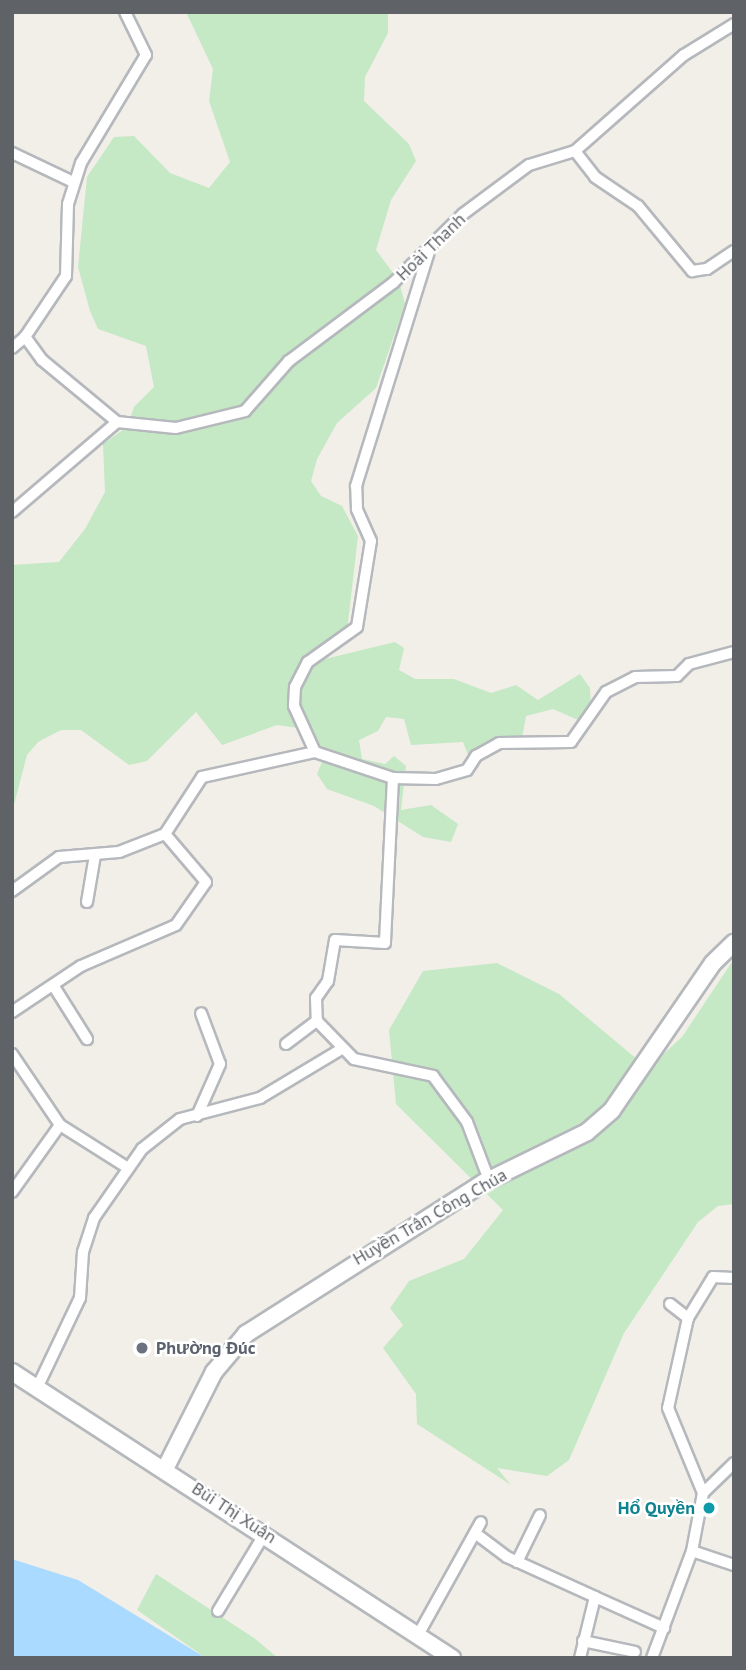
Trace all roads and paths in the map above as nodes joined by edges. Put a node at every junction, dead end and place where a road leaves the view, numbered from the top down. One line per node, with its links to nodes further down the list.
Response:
1 (125, 12): 5 (street)
2 (734, 24): 3 (street, Hoài Thanh)
3 (575, 151): 6 (street, Hoài Thanh); 7 (street)
4 (12, 153): 5 (street)
5 (73, 182): 8 (street)
6 (430, 249): 10 (street, Hoài Thanh); 13 (street)
7 (734, 251)
8 (25, 337): 9 (street); 10 (street)
9 (12, 348)
10 (117, 422): 11 (street)
11 (12, 512)
12 (734, 652): 14 (street)
13 (315, 752): 14 (street); 15 (street)
14 (393, 778): 23 (street)
15 (165, 834): 16 (street); 20 (street)
16 (95, 855): 17 (street); 18 (street)
17 (12, 891)
18 (87, 902)
19 (734, 943): 31 (street, Huyền Trân Công Chúa)
20 (53, 985): 21 (street); 24 (street)
21 (12, 1012)
22 (201, 1013): 28 (street)
23 (317, 1021): 25 (street); 26 (street)
24 (87, 1039)
25 (286, 1044)
26 (340, 1050): 28 (street); 31 (street)
27 (12, 1054): 29 (street)
28 (197, 1116): 30 (street)
29 (60, 1125): 30 (street); 32 (street)
30 (128, 1168): 37 (street)
31 (489, 1180): 39 (street, Huyền Trân Công Chúa)
32 (12, 1192)
33 (734, 1278): 35 (street)
34 (670, 1304): 35 (street)
35 (688, 1318): 40 (street)
36 (12, 1372): 37 (street, Bùi Thị Xuân)
37 (37, 1388): 39 (street, Bùi Thị Xuân)
38 (734, 1463): 40 (street)
39 (165, 1469): 43 (street, Bùi Thị Xuân)
40 (703, 1493): 45 (street)
41 (540, 1515): 47 (street)
42 (481, 1522): 44 (street)
43 (265, 1533): 49 (street); 51 (street, Bùi Thị Xuân)
44 (475, 1533): 47 (street); 51 (street)
45 (692, 1551): 46 (street); 50 (street)
46 (732, 1561)
47 (517, 1562): 48 (street)
48 (595, 1597): 50 (street); 52 (street)
49 (218, 1611)
50 (664, 1628): 56 (street)
51 (418, 1635): 54 (street, Bùi Thị Xuân)
52 (583, 1641): 53 (street); 55 (street)
53 (634, 1655): 56 (street)
54 (452, 1658)
55 (580, 1658)
56 (651, 1658)

